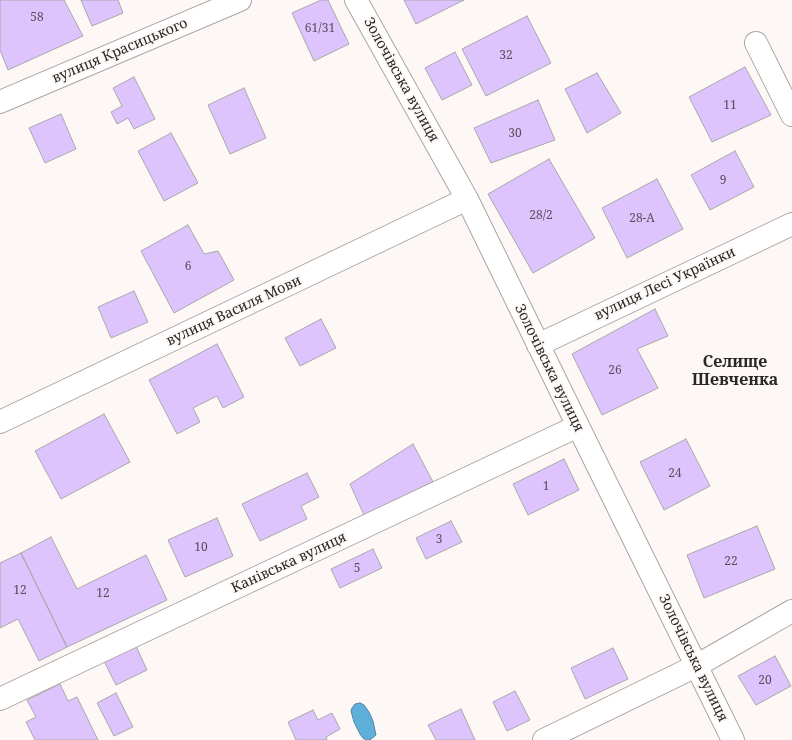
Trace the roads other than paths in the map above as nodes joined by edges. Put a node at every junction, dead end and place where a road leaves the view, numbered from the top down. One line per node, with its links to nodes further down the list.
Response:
1 (240, 0): 4 (street, вулиця Красицького)
2 (356, 0): 6 (street, Золочівська вулиця)
3 (756, 43): 5 (street)
4 (0, 102)
5 (792, 115)
6 (467, 199): 8 (street, Золочівська вулиця); 9 (street, вулиця Василя Мови)
7 (792, 224): 8 (street, вулиця Лесі Українки)
8 (538, 345): 10 (street, Золочівська вулиця)
9 (0, 422)
10 (578, 426): 12 (street, Золочівська вулиця); 13 (street, Канівська вулиця)
11 (792, 611): 12 (street)
12 (696, 666): 14 (street); 15 (street, Золочівська вулиця)
13 (0, 699)
14 (544, 740)
15 (733, 740)

